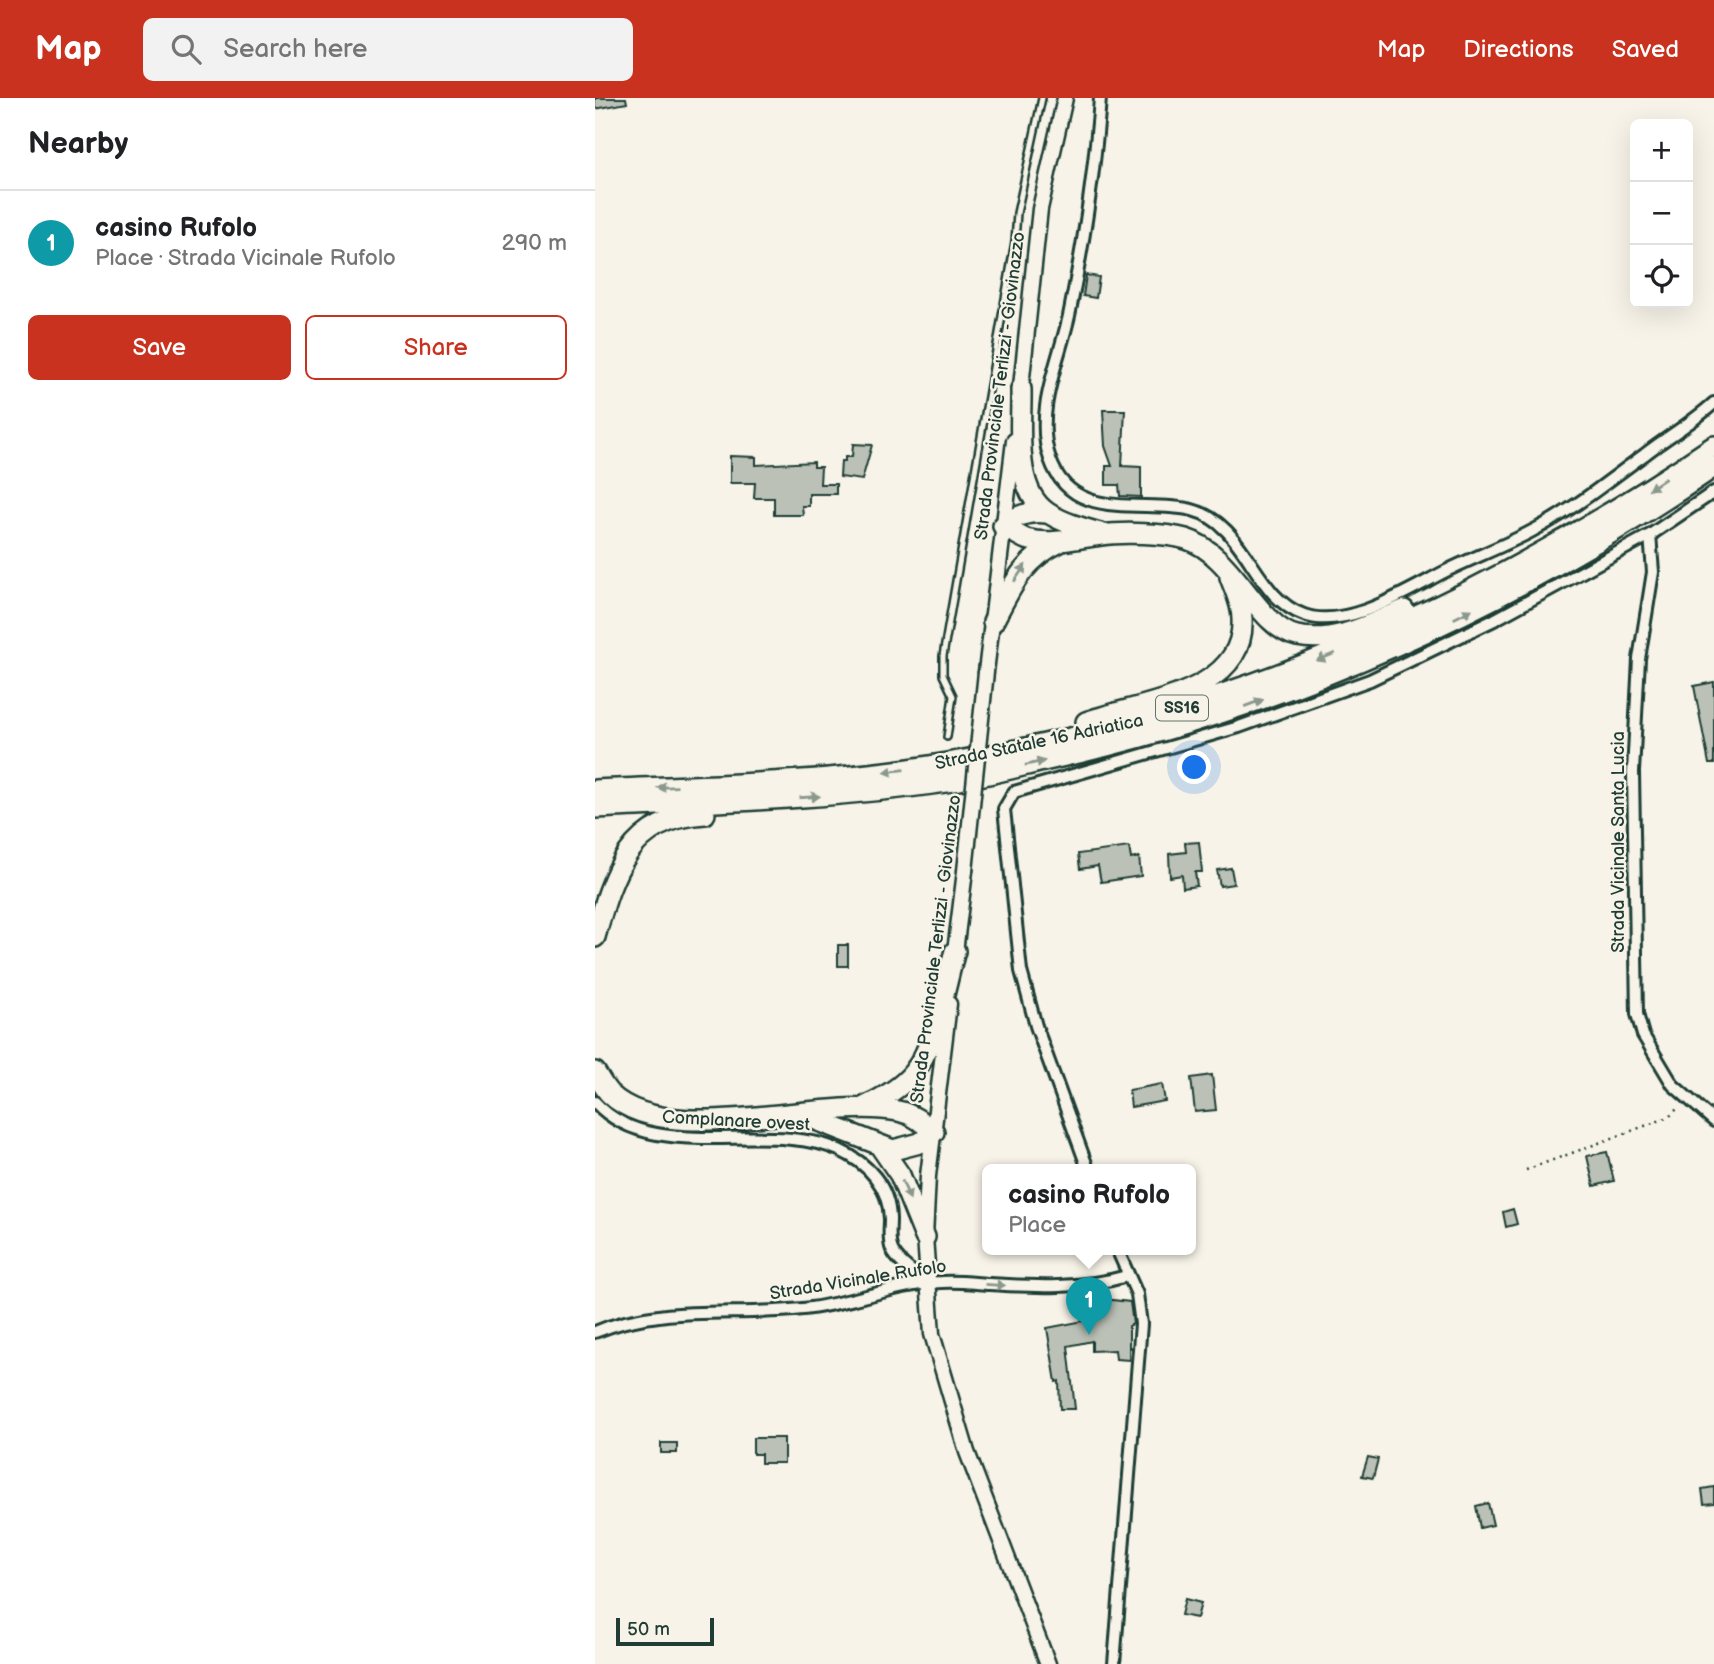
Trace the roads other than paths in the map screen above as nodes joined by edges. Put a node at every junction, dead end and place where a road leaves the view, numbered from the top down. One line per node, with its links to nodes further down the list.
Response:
1 (1042, 98): 17 (lane)
2 (1065, 98): 4 (main road, Strada Provinciale Terlizzi - Giovinazzo)
3 (1100, 98): 5 (street)
4 (1021, 389): 9 (highway); 10 (main road, Strada Provinciale Terlizzi - Giovinazzo)
5 (1714, 403)
6 (1714, 446): 15 (highway, Strada Statale 16 Adriatica / SS16, one-way to 15)
7 (1714, 467): 20 (highway, Strada Statale 16 Adriatica / SS16, one-way to 7)
8 (1714, 492): 12 (street)
9 (1047, 513): 10 (highway); 11 (highway)
10 (1003, 526): 13 (highway); 16 (main road, Strada Provinciale Terlizzi - Giovinazzo)
11 (1104, 534): 13 (highway); 14 (highway)
12 (1650, 536): 28 (street, Strada Vicinale Santa Lucia); 31 (street)
13 (1064, 541): 16 (highway, one-way to 13)
14 (1227, 570): 15 (highway); 18 (highway)
15 (1488, 583): 18 (highway, Strada Statale 16 Adriatica / SS16, one-way to 18)
16 (993, 622): 23 (main road, Strada Provinciale Terlizzi - Giovinazzo, bridge)
17 (947, 737)
18 (1008, 751): 19 (highway, Strada Statale 16 Adriatica / SS16, one-way to 19)
19 (595, 790)
20 (777, 799): 21 (highway, Strada Statale 16 Adriatica / SS16); 22 (highway)
21 (595, 808)
22 (595, 937)
23 (955, 950): 26 (highway); 29 (main road, Strada Provinciale Terlizzi - Giovinazzo)
24 (595, 1072): 27 (highway)
25 (595, 1102): 35 (street, Complanare ovest)
26 (864, 1107): 27 (highway); 29 (highway)
27 (798, 1113): 30 (highway)
28 (1714, 1121)
29 (934, 1132): 30 (highway); 32 (main road, Strada Provinciale Terlizzi - Giovinazzo)
30 (880, 1146): 32 (highway, one-way to 32)
31 (1086, 1164)
32 (926, 1237): 35 (main road, Strada Provinciale Terlizzi - Giovinazzo)
33 (1119, 1255): 34 (street)
34 (1127, 1276): 35 (street, Strada Vicinale Rufolo, one-way to 34); 38 (street)
35 (927, 1283): 36 (street, Strada Vicinale Rufolo); 37 (main road, Strada Provinciale Terlizzi - Giovinazzo)
36 (595, 1332)
37 (1048, 1664)
38 (1114, 1664)

